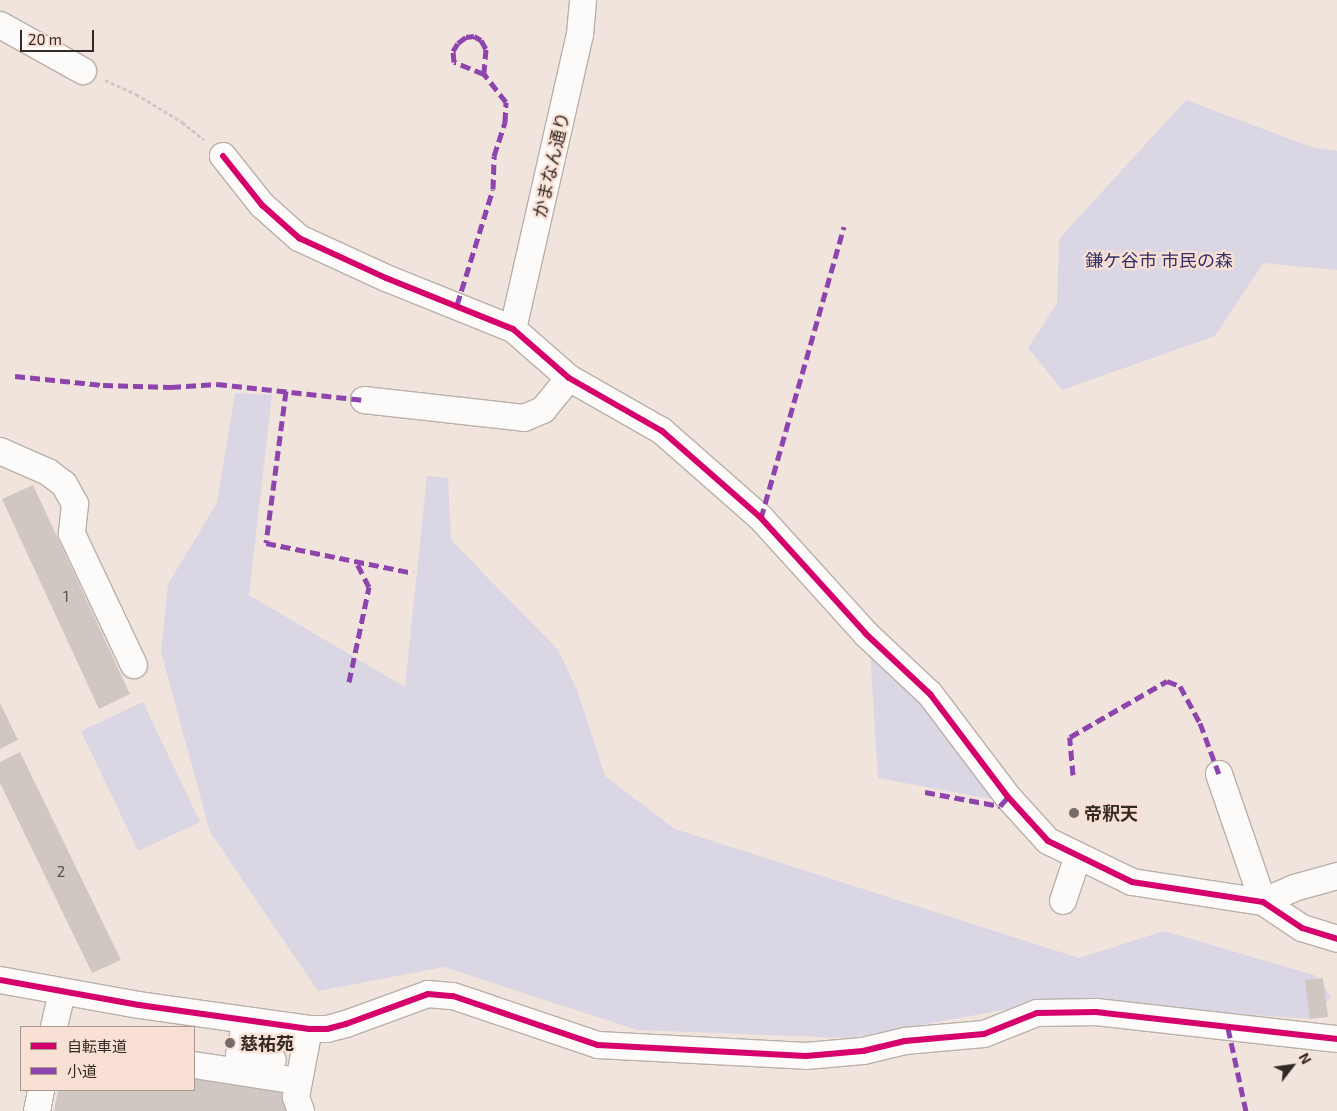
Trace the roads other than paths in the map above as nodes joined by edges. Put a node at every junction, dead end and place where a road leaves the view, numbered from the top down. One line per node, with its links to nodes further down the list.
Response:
1 (583, 0): 5 (street, かまなん通り)
2 (0, 25): 3 (street)
3 (84, 72)
4 (223, 156): 5 (street)
5 (513, 329): 6 (street)
6 (569, 378): 7 (street); 11 (street)
7 (364, 400)
8 (0, 452): 9 (street)
9 (134, 665)
10 (1219, 774): 14 (street)
11 (1078, 856): 13 (street); 14 (street)
12 (1337, 876): 14 (street)
13 (1063, 901)
14 (1263, 902): 15 (street)
15 (1337, 939)
16 (0, 980): 17 (street)
17 (62, 992): 18 (street); 20 (street)
18 (137, 1016): 19 (street)
19 (246, 1020): 21 (street); 24 (street)
20 (54, 1026)
21 (309, 1029): 22 (street); 24 (street)
22 (1337, 1039)
23 (195, 1065): 24 (street)
24 (301, 1073): 27 (street)
25 (41, 1091): 26 (street)
26 (37, 1111)
27 (301, 1111)

